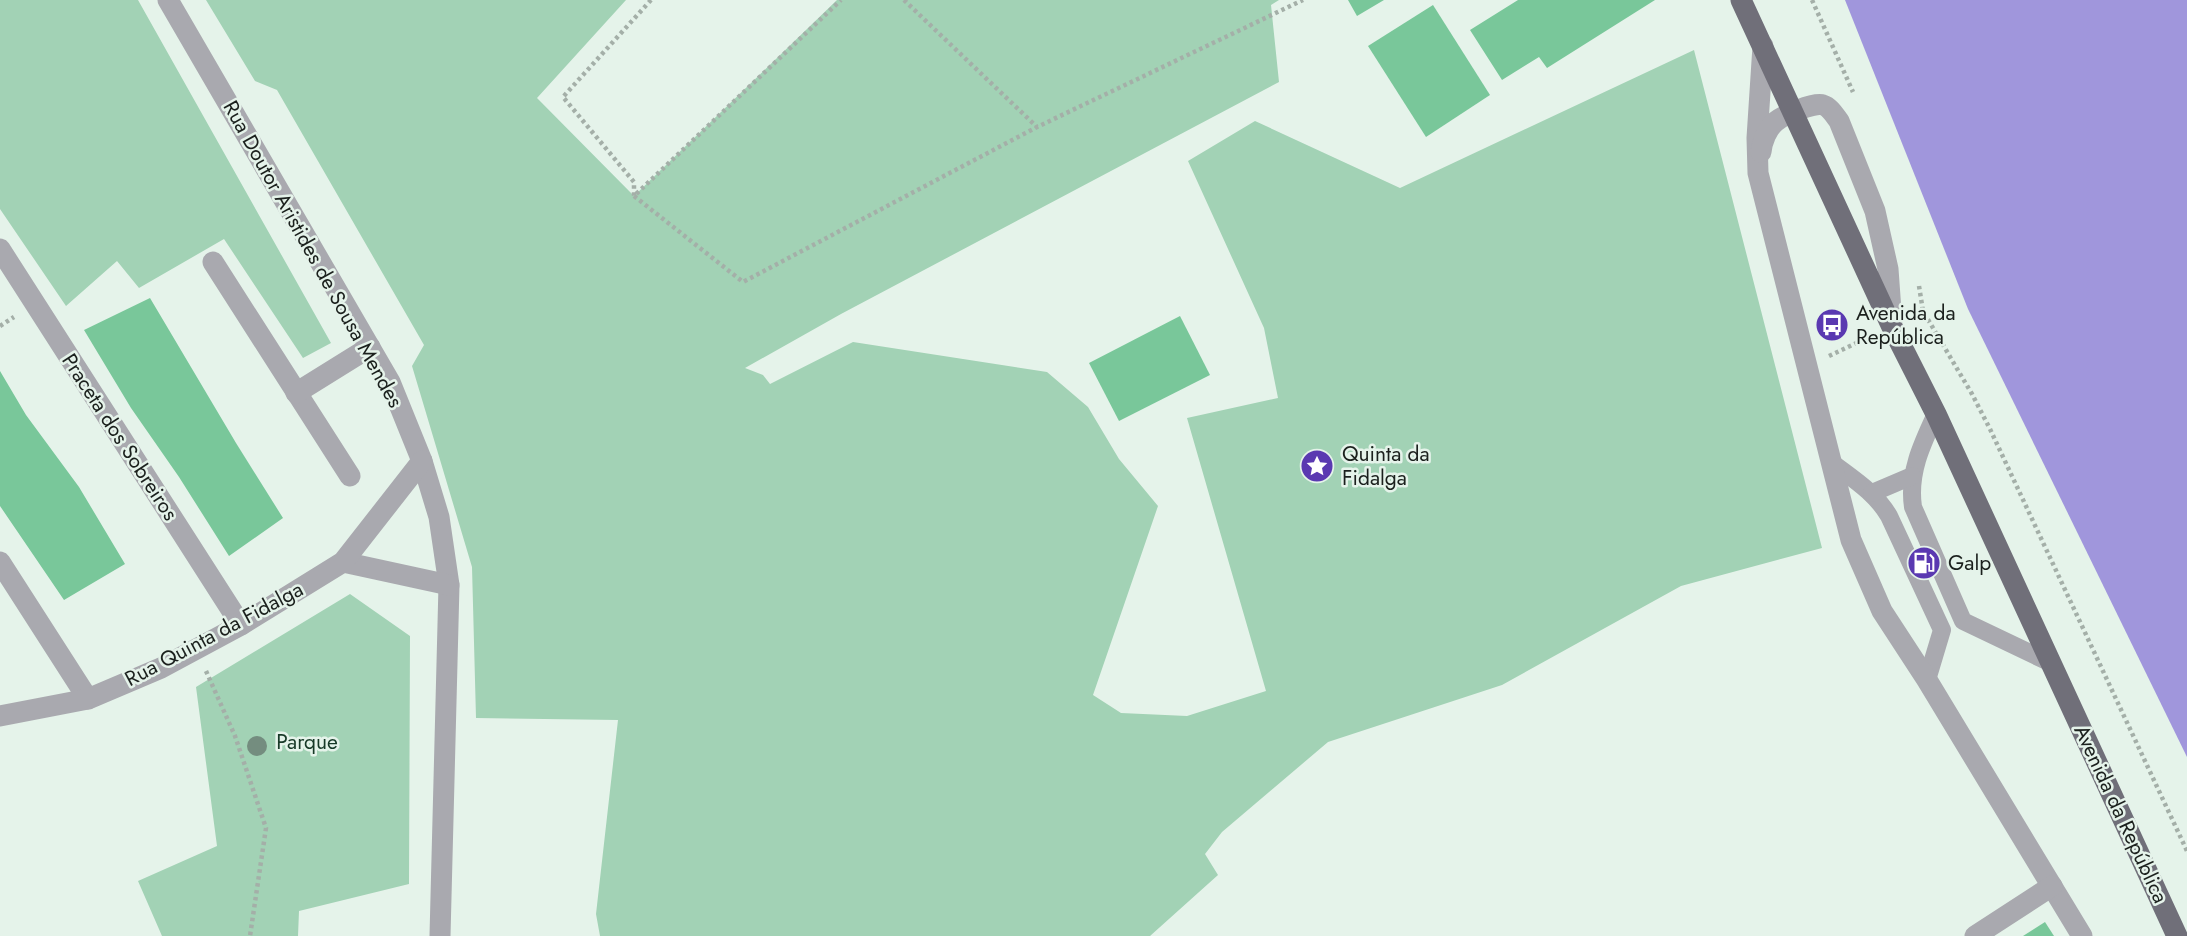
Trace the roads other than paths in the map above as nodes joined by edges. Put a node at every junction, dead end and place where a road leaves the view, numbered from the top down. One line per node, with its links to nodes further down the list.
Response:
1 (168, 0): 9 (street, Rua Doutor Aristides de Sousa Mendes)
2 (1741, 0): 3 (main road, Avenida da República)
3 (1763, 46): 4 (main road, Avenida da República); 5 (street, Avenida da República)
4 (1793, 112): 5 (street); 8 (main road, Avenida da República); 8 (street)
5 (1759, 173): 13 (street, Avenida da República)
6 (0, 249): 21 (street, Praceta dos Sobreiros)
7 (213, 262): 10 (street)
8 (1892, 327): 11 (main road, Avenida da República)
9 (370, 347): 10 (street); 12 (street, Rua Doutor Aristides de Sousa Mendes)
10 (296, 393): 14 (street)
11 (1937, 414): 15 (lane); 23 (main road, Avenida da República)
12 (422, 461): 18 (street, Rua Quinta da Fidalga); 19 (street, Rua Doutor Aristides de Sousa Mendes)
13 (1831, 462): 16 (lane); 24 (street, Avenida da República)
14 (350, 476)
15 (1912, 476): 16 (lane); 20 (lane)
16 (1872, 493): 22 (lane)
17 (0, 562): 25 (street)
18 (344, 562): 19 (street); 21 (street, Rua Quinta da Fidalga)
19 (449, 585): 29 (street, Rua Doutor Aristides de Sousa Mendes)
20 (1963, 621): 22 (lane); 23 (lane)
21 (241, 625): 25 (street, Rua Quinta da Fidalga)
22 (1942, 631): 24 (lane)
23 (2051, 663): 28 (main road, Avenida da República)
24 (1927, 680): 27 (street, Avenida da República)
25 (88, 699): 26 (street, Rua Quinta da Fidalga)
26 (0, 716)
27 (2052, 886): 30 (street); 31 (street, Avenida da República)
28 (2177, 931)
29 (440, 936)
30 (1975, 936)
31 (2082, 936)

